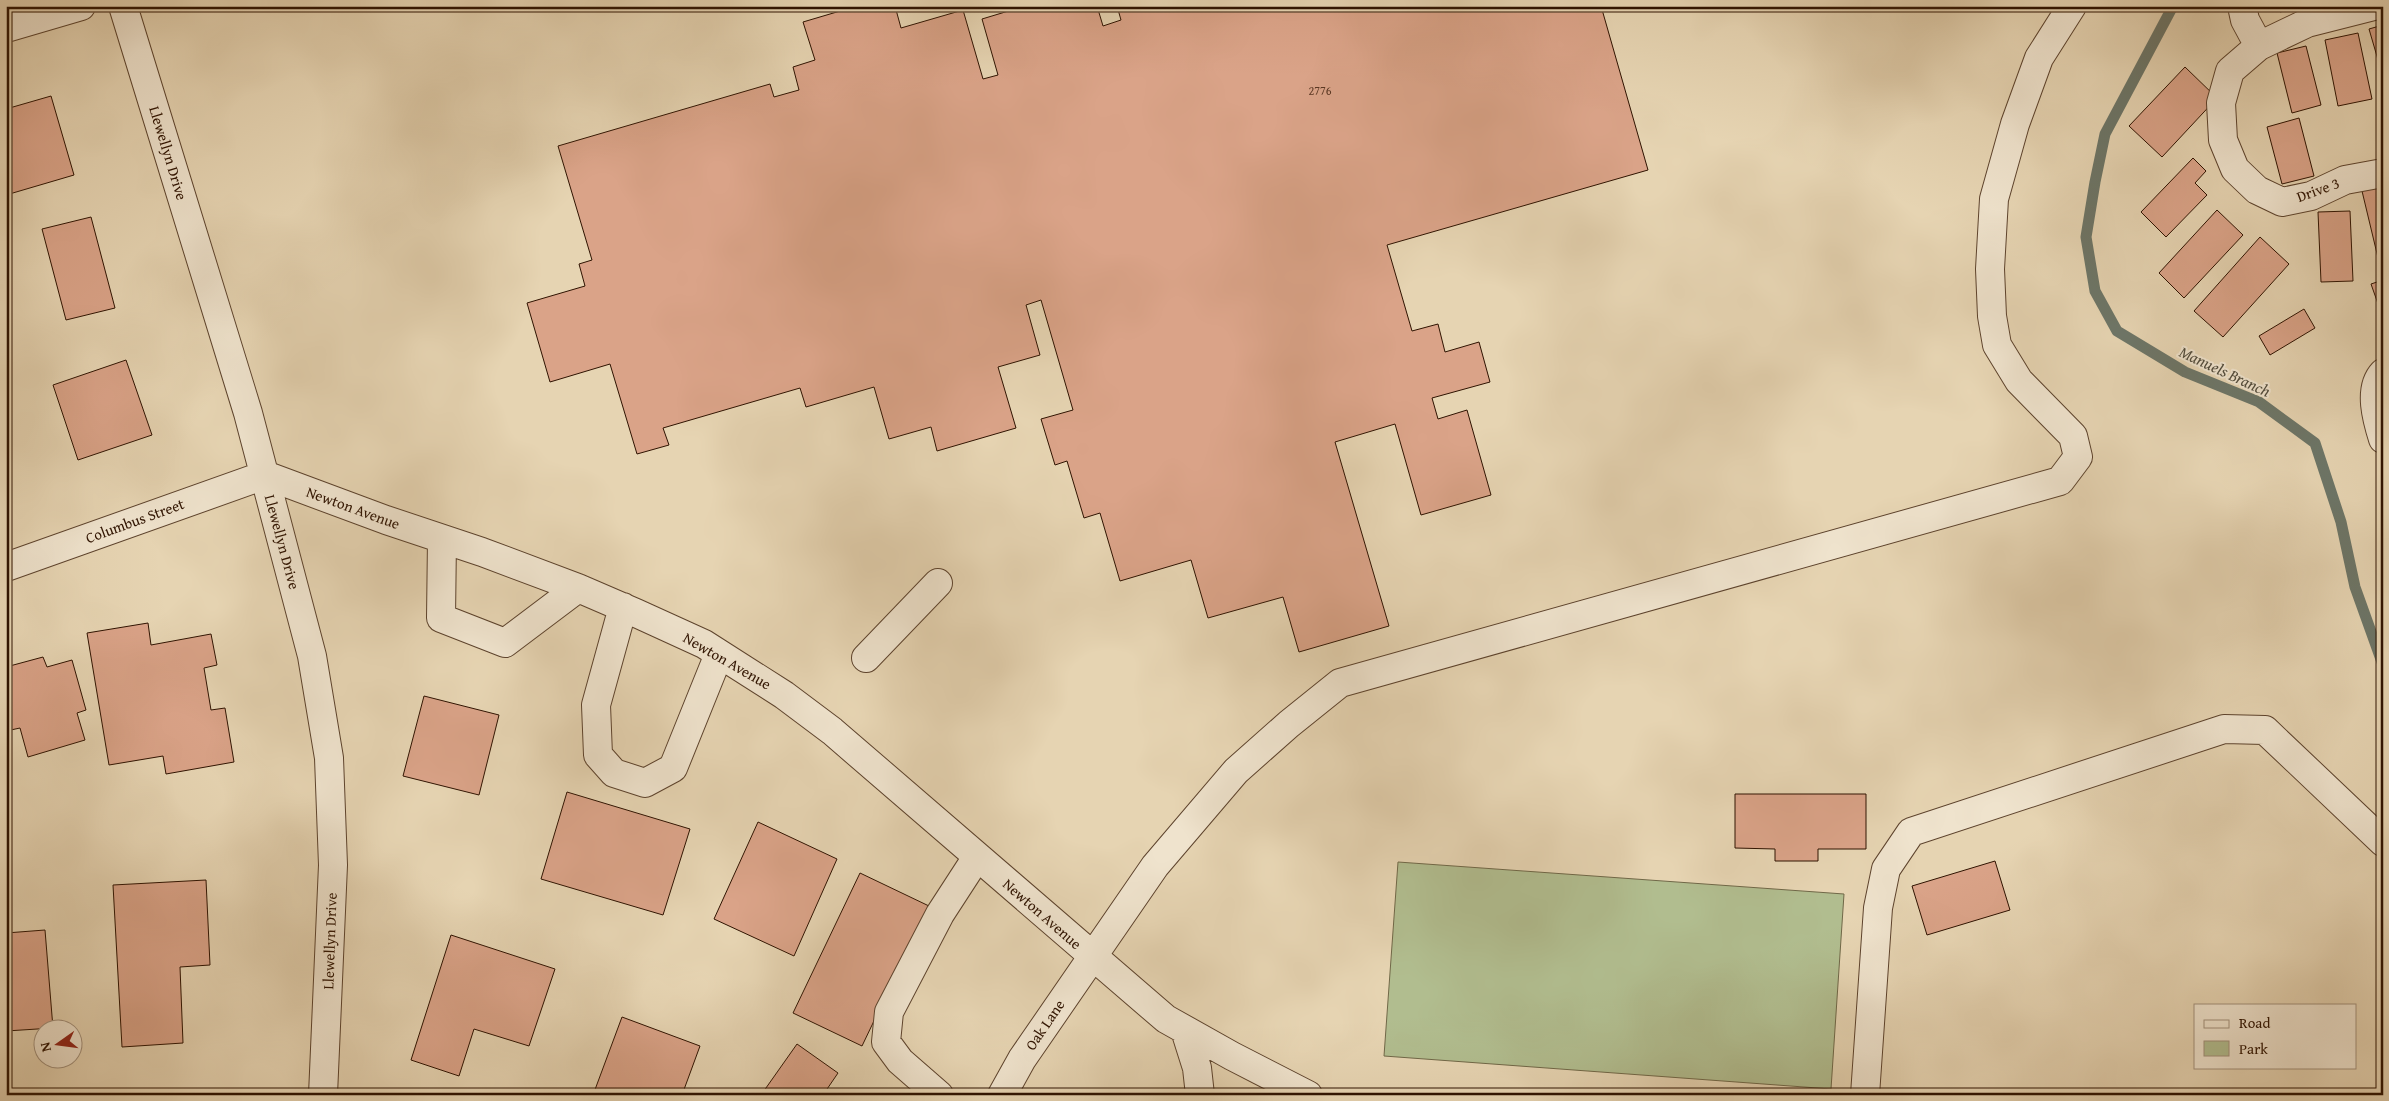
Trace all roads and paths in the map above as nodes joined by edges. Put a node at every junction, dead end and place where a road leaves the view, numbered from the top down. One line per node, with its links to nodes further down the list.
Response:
1 (81, 6): 6 (street)
2 (123, 6): 11 (street, Llewellyn Drive)
3 (2072, 6): 21 (street, Oak Lane)
4 (2242, 6): 7 (street)
5 (2374, 6): 7 (street, Drive 3)
6 (6, 28)
7 (2259, 46): 8 (street, Drive 3)
8 (2383, 173)
9 (2383, 373): 10 (street)
10 (2383, 439)
11 (265, 475): 12 (street, Newton Avenue); 13 (street, Columbus Street); 23 (street, Llewellyn Drive)
12 (442, 539): 15 (street, Newton Avenue); 15 (street)
13 (6, 567)
14 (938, 583): 18 (street)
15 (578, 588): 16 (street, Newton Avenue)
16 (623, 607): 17 (street, Newton Avenue); 17 (street)
17 (720, 654): 20 (street, Newton Avenue)
18 (866, 658)
19 (2383, 842): 28 (street)
20 (976, 856): 21 (street, Newton Avenue); 24 (street)
21 (1091, 956): 22 (street, Newton Avenue); 25 (street, Oak Lane)
22 (1185, 1030): 26 (street); 27 (street, Newton Avenue)
23 (323, 1095)
24 (939, 1095)
25 (1002, 1095)
26 (1200, 1095)
27 (1308, 1095)
28 (1865, 1095)

